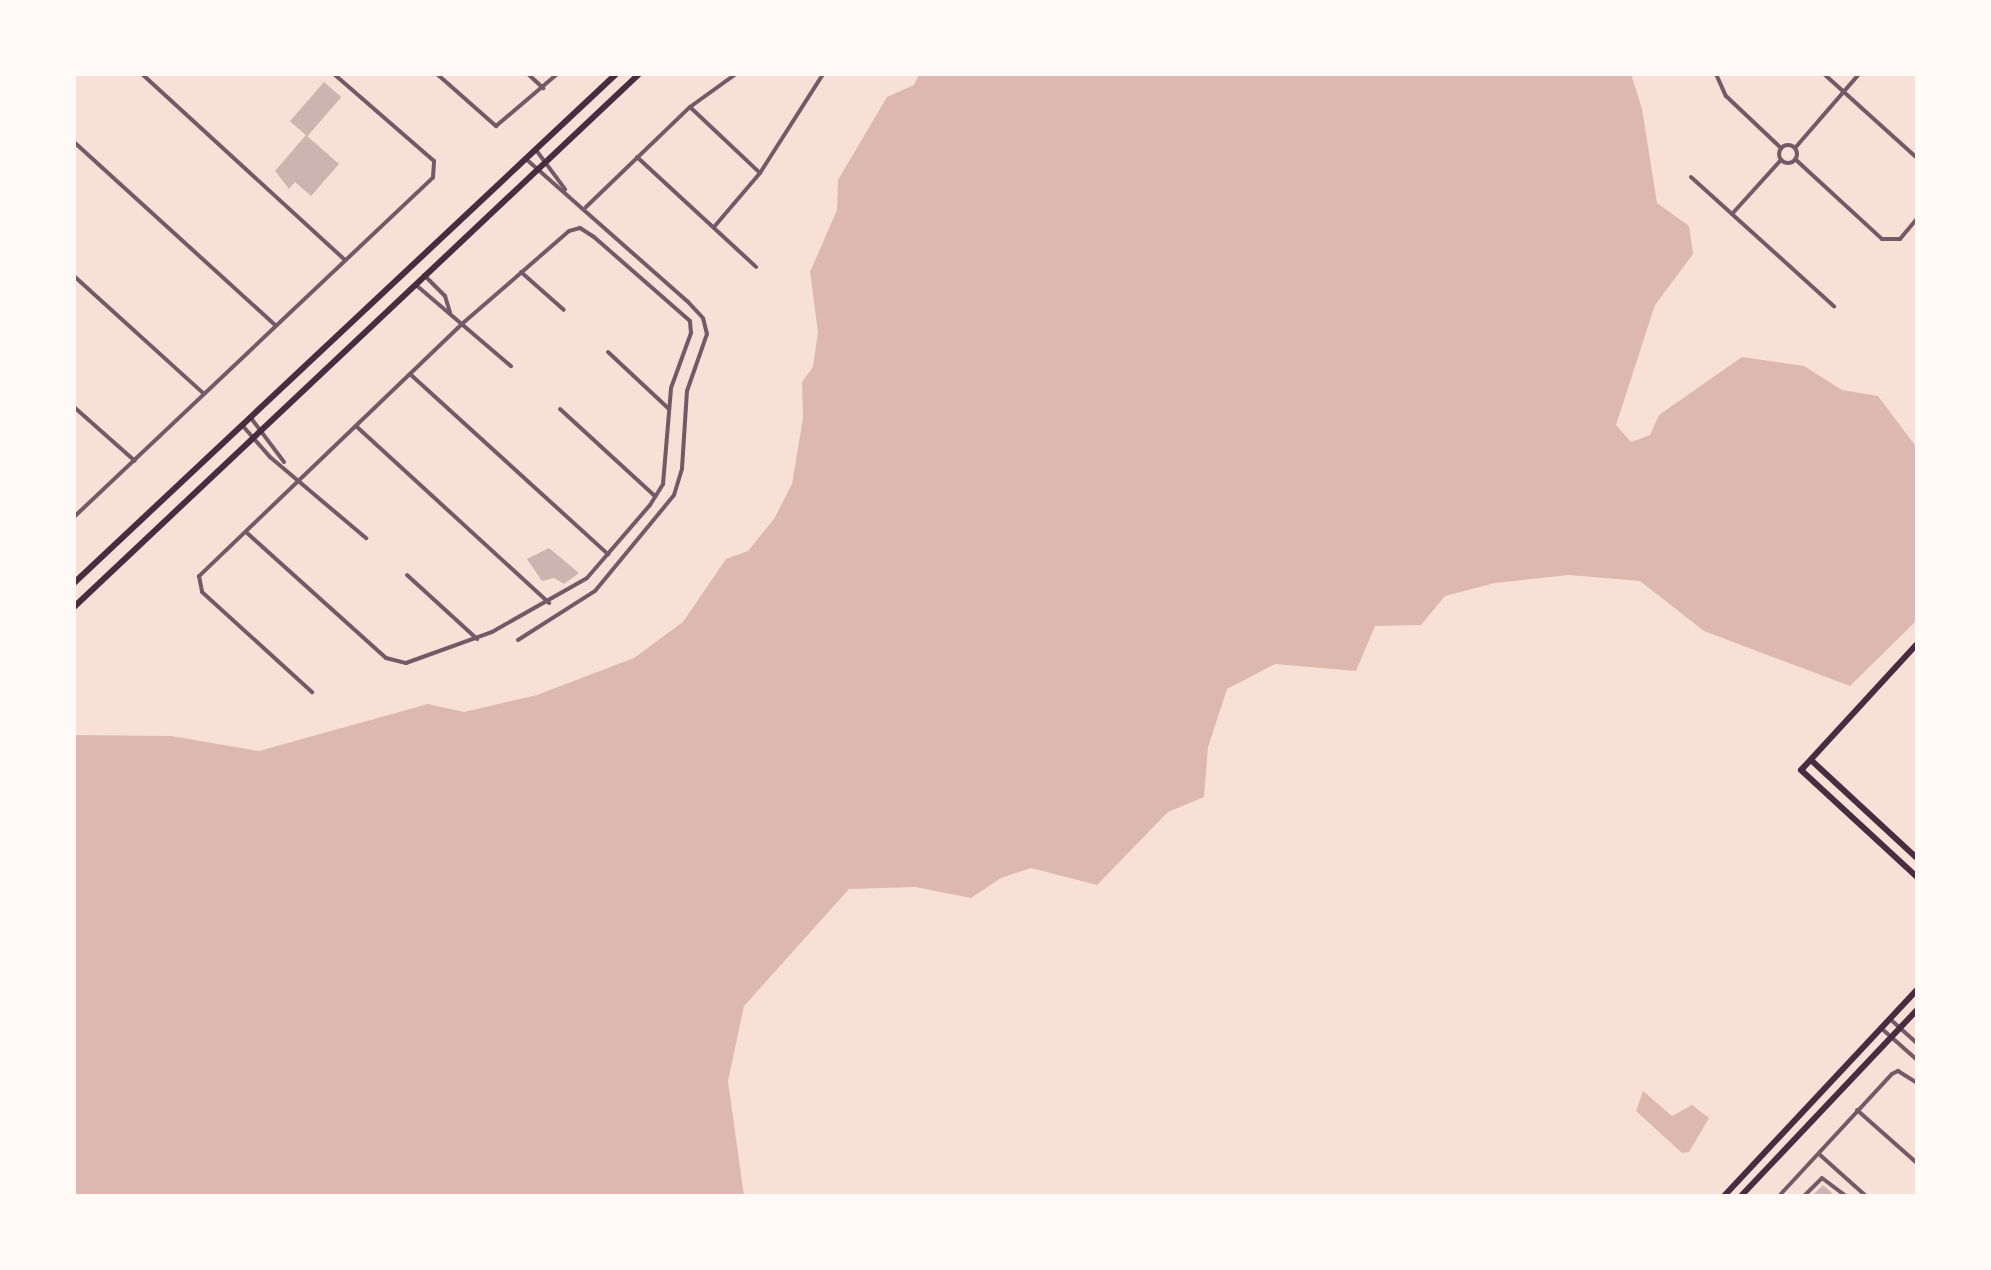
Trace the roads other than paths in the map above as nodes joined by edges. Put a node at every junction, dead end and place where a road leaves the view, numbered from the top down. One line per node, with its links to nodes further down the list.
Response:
1 (142, 74): 34 (street)
2 (334, 74): 34 (street)
3 (437, 74): 13 (street)
4 (528, 74): 13 (street)
5 (557, 74): 13 (street)
6 (616, 74): 19 (main road)
7 (639, 74): 24 (main road)
8 (736, 74): 15 (street)
9 (823, 74): 27 (street)
10 (1716, 74): 17 (street)
11 (1824, 74): 14 (street)
12 (1859, 74): 14 (street)
13 (543, 88)
14 (1843, 91): 18 (street); 21 (street)
15 (690, 107): 20 (street); 27 (street)
16 (74, 142): 44 (street)
17 (1781, 148): 18 (street); 25 (street)
18 (1795, 148): 23 (street)
19 (536, 150): 22 (main road); 24 (street)
20 (637, 157): 30 (street); 33 (street)
21 (1917, 158)
22 (526, 159): 26 (street); 52 (main road)
23 (1795, 159): 25 (street); 32 (street)
24 (546, 160): 26 (main road); 29 (street)
25 (1781, 160): 31 (street)
26 (536, 170): 29 (street); 37 (main road)
27 (760, 173): 33 (street)
28 (1691, 177): 31 (street)
29 (566, 191): 30 (street)
30 (586, 207): 70 (street)
31 (1732, 214): 40 (street)
32 (1917, 219)
33 (714, 227): 35 (street)
34 (345, 260): 44 (street)
35 (756, 267)
36 (521, 272): 41 (street); 43 (street); 50 (street)
37 (424, 274): 39 (main road); 42 (street)
38 (74, 276): 48 (street)
39 (414, 283): 42 (street); 55 (main road)
40 (1834, 306)
41 (564, 310)
42 (450, 312): 43 (street)
43 (463, 323): 46 (street); 47 (street)
44 (276, 326): 48 (street)
45 (608, 352): 50 (street)
46 (511, 366)
47 (410, 374): 54 (street); 64 (street)
48 (203, 393): 57 (street)
49 (74, 407): 57 (street)
50 (668, 408): 60 (street)
51 (560, 409): 60 (street)
52 (251, 418): 53 (main road); 55 (street)
53 (242, 425): 56 (street); 66 (main road)
54 (356, 426): 59 (street); 67 (street)
55 (260, 429): 56 (main road); 58 (street)
56 (252, 437): 58 (street); 68 (main road)
57 (135, 461): 61 (street)
58 (285, 465): 59 (street)
59 (299, 478): 62 (street); 63 (street)
60 (655, 496): 64 (street)
61 (74, 517)
62 (246, 532): 69 (street); 72 (street)
63 (366, 538)
64 (608, 554): 67 (street)
65 (407, 575): 69 (street)
66 (74, 583)
67 (549, 603): 69 (street)
68 (74, 607)
69 (477, 639)
70 (518, 640)
71 (1917, 644): 73 (main road)
72 (312, 692)
73 (1811, 760): 74 (main road); 75 (main road)
74 (1917, 858)
75 (1917, 877)
76 (1917, 990): 78 (main road)
77 (1917, 1010): 80 (main road)
78 (1890, 1019): 79 (main road); 80 (street)
79 (1881, 1028): 81 (street); 88 (main road)
80 (1900, 1028): 81 (main road); 82 (street)
81 (1891, 1038): 83 (street); 89 (main road)
82 (1917, 1043)
83 (1917, 1060)
84 (1917, 1083): 85 (street)
85 (1857, 1110): 86 (street); 87 (street)
86 (1819, 1154): 90 (street); 93 (street)
87 (1917, 1163)
88 (1724, 1196)
89 (1741, 1196)
90 (1779, 1196)
91 (1804, 1196): 92 (street)
92 (1846, 1196)
93 (1866, 1196)

